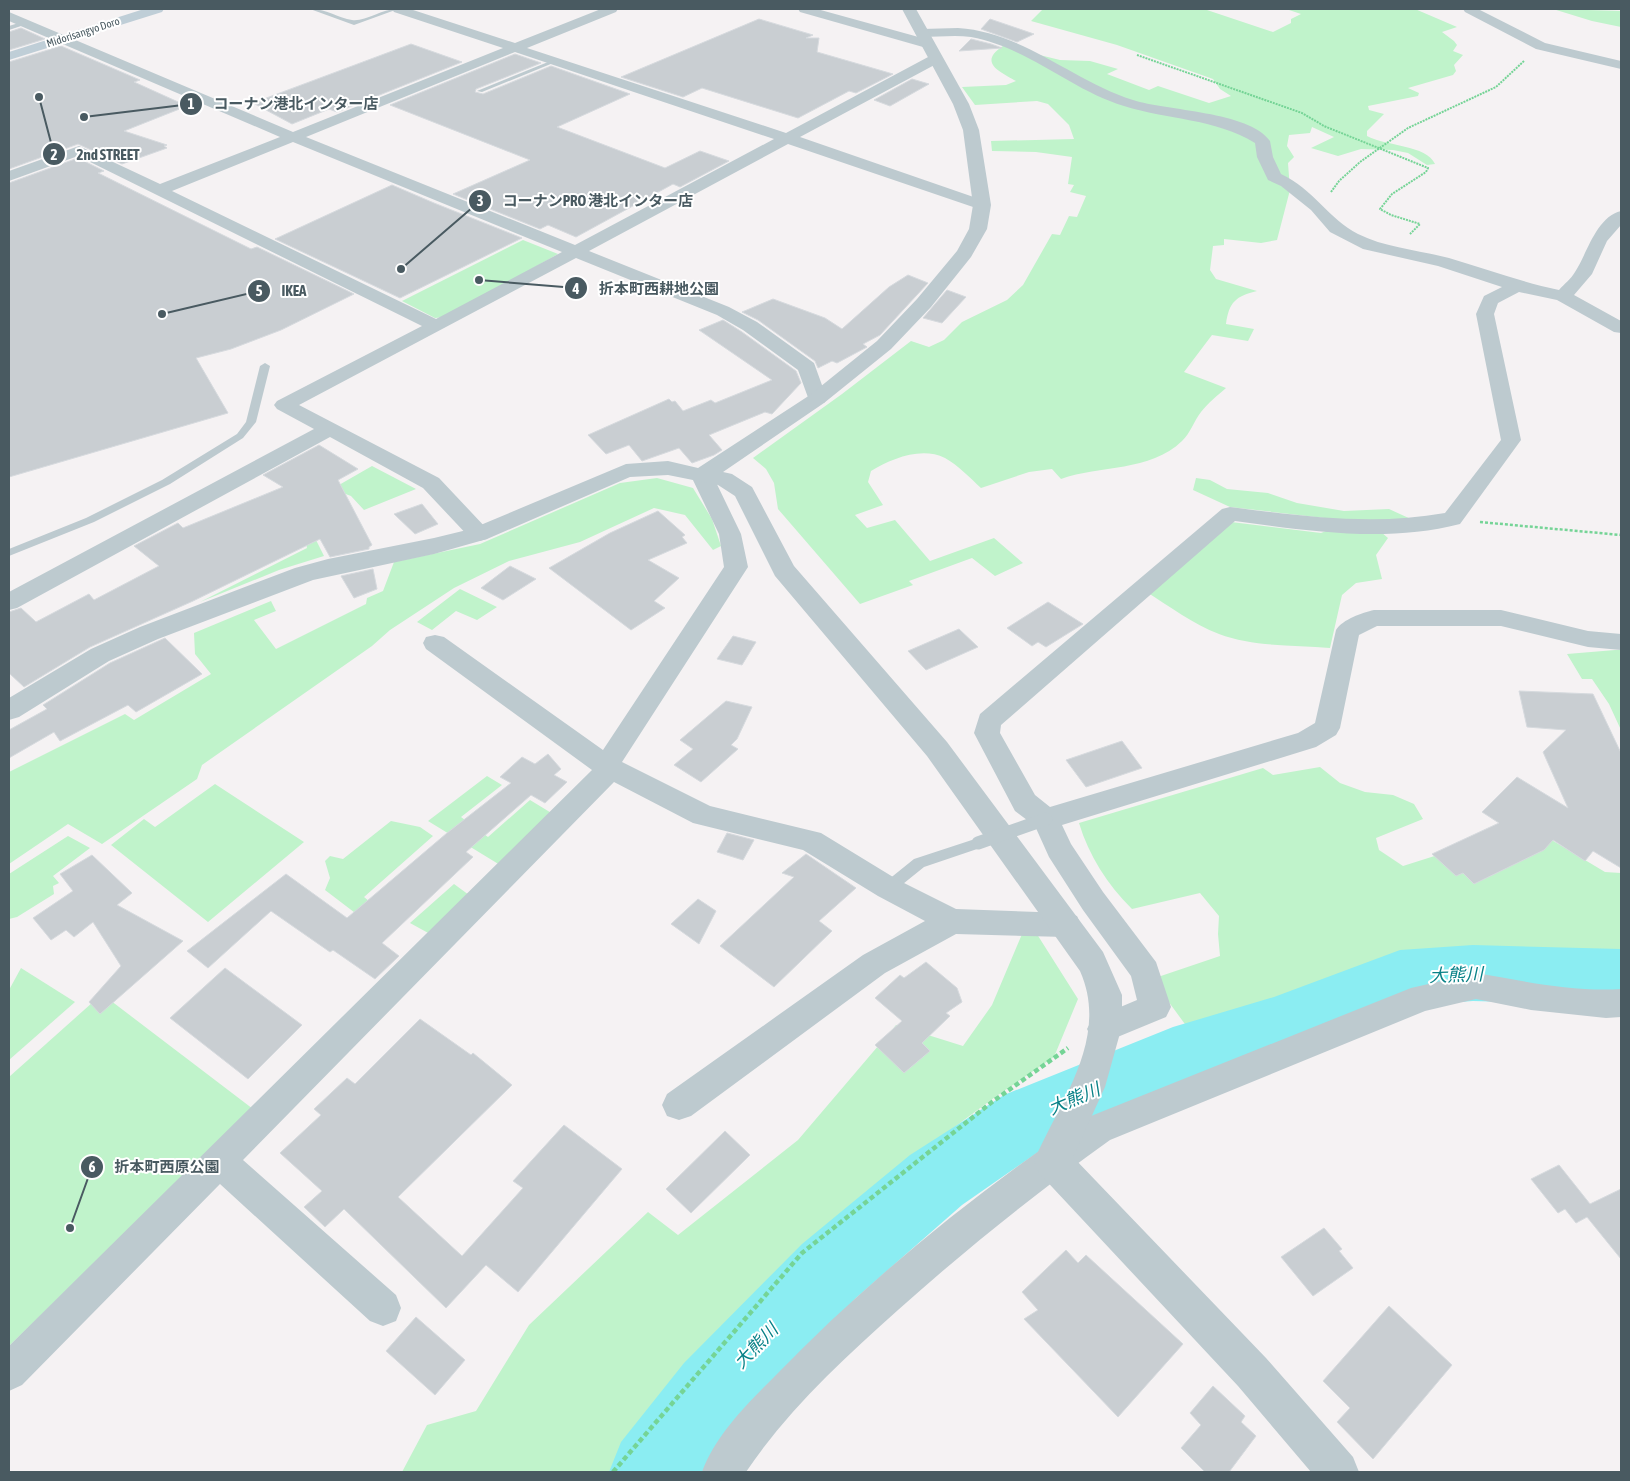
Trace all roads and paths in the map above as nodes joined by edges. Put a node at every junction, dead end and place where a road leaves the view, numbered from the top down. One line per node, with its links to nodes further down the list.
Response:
1 (157, 9): 12 (main road, Midorisangyo Doro)
2 (313, 9): 3 (lane)
3 (396, 9): 15 (street)
4 (612, 9): 15 (street)
5 (804, 9): 13 (street)
6 (909, 9): 13 (street)
7 (1488, 9): 8 (street)
8 (1472, 10): 14 (street)
9 (9, 16): 10 (street)
10 (25, 23): 11 (lane); 12 (street)
11 (9, 28)
12 (62, 39): 17 (main road, Midorisangyo Doro); 23 (street)
13 (928, 45): 24 (street); 28 (street); 29 (street)
14 (1541, 46): 19 (street); 25 (path)
15 (515, 47): 18 (street); 23 (street)
16 (1137, 55): 25 (path)
17 (9, 56)
18 (555, 61): 20 (lane); 24 (street)
19 (1621, 65)
20 (489, 88): 21 (lane); 22 (lane)
21 (498, 91)
22 (480, 92)
23 (293, 137): 27 (street); 31 (street)
24 (787, 138): 28 (street); 31 (street)
25 (1382, 148): 29 (path); 32 (path)
26 (9, 176): 27 (street)
27 (160, 190): 35 (street)
28 (982, 205): 38 (street)
29 (1317, 207): 32 (street)
30 (1621, 216): 34 (street)
31 (576, 251): 35 (street); 38 (street)
32 (1394, 251): 33 (street)
33 (1517, 286): 34 (street); 41 (street)
34 (1562, 296): 36 (street)
35 (436, 326): 39 (street)
36 (1621, 328)
37 (265, 366): 44 (lane)
38 (817, 399): 40 (street)
39 (328, 430): 42 (street); 45 (street)
40 (702, 476): 42 (street); 49 (street); 53 (street)
41 (1452, 519): 43 (path); 50 (street)
42 (479, 534): 48 (street)
43 (1621, 535)
44 (9, 553)
45 (9, 602)
46 (1621, 642): 50 (street)
47 (435, 643): 49 (street)
48 (9, 710)
49 (606, 766): 51 (street); 57 (street)
50 (1046, 819): 51 (lane, bridge); 55 (street)
51 (888, 888): 52 (street)
52 (952, 921): 53 (street); 56 (street)
53 (1066, 925): 55 (street)
54 (1621, 1003): 58 (street)
55 (1102, 1038): 58 (street); 61 (path)
56 (679, 1105)
57 (219, 1161): 59 (street); 60 (street)
58 (1052, 1161): 62 (street); 63 (street)
59 (382, 1308)
60 (9, 1372)
61 (613, 1472)
62 (722, 1472)
63 (1338, 1472)

